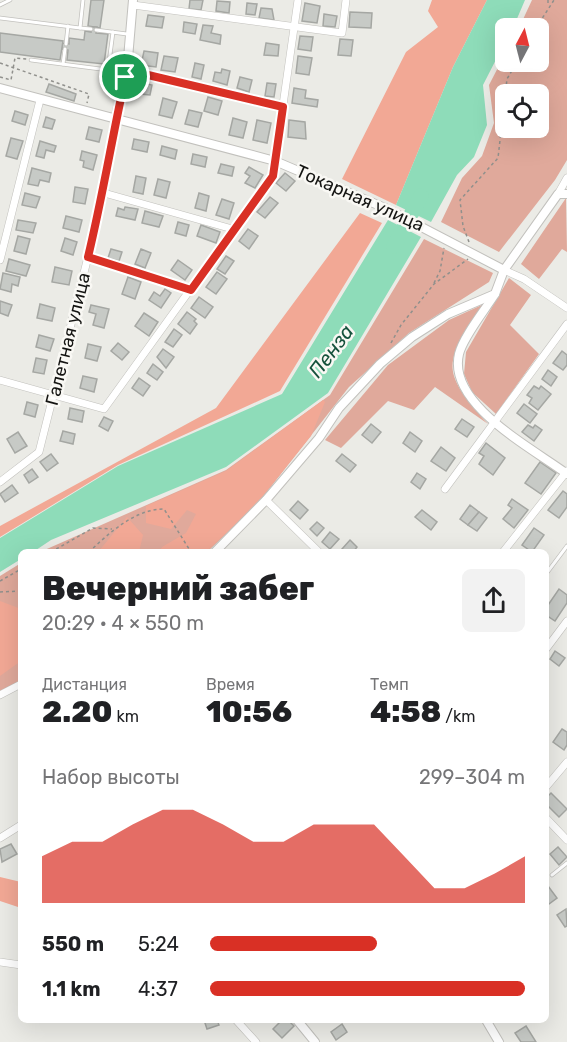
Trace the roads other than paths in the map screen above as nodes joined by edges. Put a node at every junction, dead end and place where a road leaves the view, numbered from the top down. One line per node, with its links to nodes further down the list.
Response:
1 (10, 0): 6 (lane)
2 (83, 0): 9 (lane)
3 (298, 0): 10 (street)
4 (346, 0): 10 (street)
5 (133, 3): 10 (street); 14 (street, Галетная улица)
6 (0, 5)
7 (0, 18): 8 (lane)
8 (68, 26): 9 (lane); 15 (lane)
9 (80, 28): 11 (lane)
10 (294, 28): 23 (street)
11 (91, 29)
12 (96, 30): 13 (lane)
13 (113, 32): 14 (lane); 19 (lane)
14 (131, 34): 20 (street, Галетная улица)
15 (66, 44)
16 (65, 49): 18 (lane)
17 (31, 60): 18 (lane)
18 (63, 64): 19 (lane)
19 (108, 70): 20 (lane)
20 (126, 74): 23 (street); 24 (street, Галетная улица)
21 (0, 88): 22 (street, Токарная улица)
22 (40, 100): 24 (street, Токарная улица); 31 (street)
23 (283, 107): 25 (street)
24 (115, 120): 25 (street, Токарная улица); 27 (street, Галетная улица)
25 (275, 161): 29 (street); 32 (street, Токарная улица)
26 (567, 178): 28 (street)
27 (104, 193): 29 (street); 30 (street, Галетная улица)
28 (563, 194): 32 (street)
29 (236, 230): 33 (street)
30 (88, 257): 33 (street); 38 (street, Галетная улица)
31 (0, 260)
32 (504, 270): 34 (street); 35 (street)
33 (191, 290): 38 (street)
34 (495, 294): 39 (street); 43 (street)
35 (567, 308)
36 (567, 324): 39 (street)
37 (0, 380): 38 (street)
38 (54, 394): 41 (street, Галетная улица)
39 (495, 422): 40 (street); 42 (street)
40 (567, 473): 47 (street)
41 (0, 482)
42 (445, 489)
43 (266, 500): 45 (street); 46 (street)
44 (567, 546): 48 (lane)
45 (218, 549)
46 (316, 549)
47 (504, 549)
48 (549, 569)
49 (567, 621): 50 (street)
50 (549, 645)
51 (18, 686): 52 (street)
52 (0, 695)
53 (567, 762): 54 (street)
54 (549, 783)
55 (549, 822): 58 (street)
56 (18, 827): 57 (street)
57 (0, 838)
58 (567, 840)
59 (567, 863): 60 (lane)
60 (552, 875)
61 (0, 962): 62 (street)
62 (18, 965)
63 (239, 1023): 66 (street)
64 (299, 1023): 67 (street)
65 (488, 1023): 68 (street)
66 (256, 1042)
67 (315, 1042)
68 (499, 1042)

